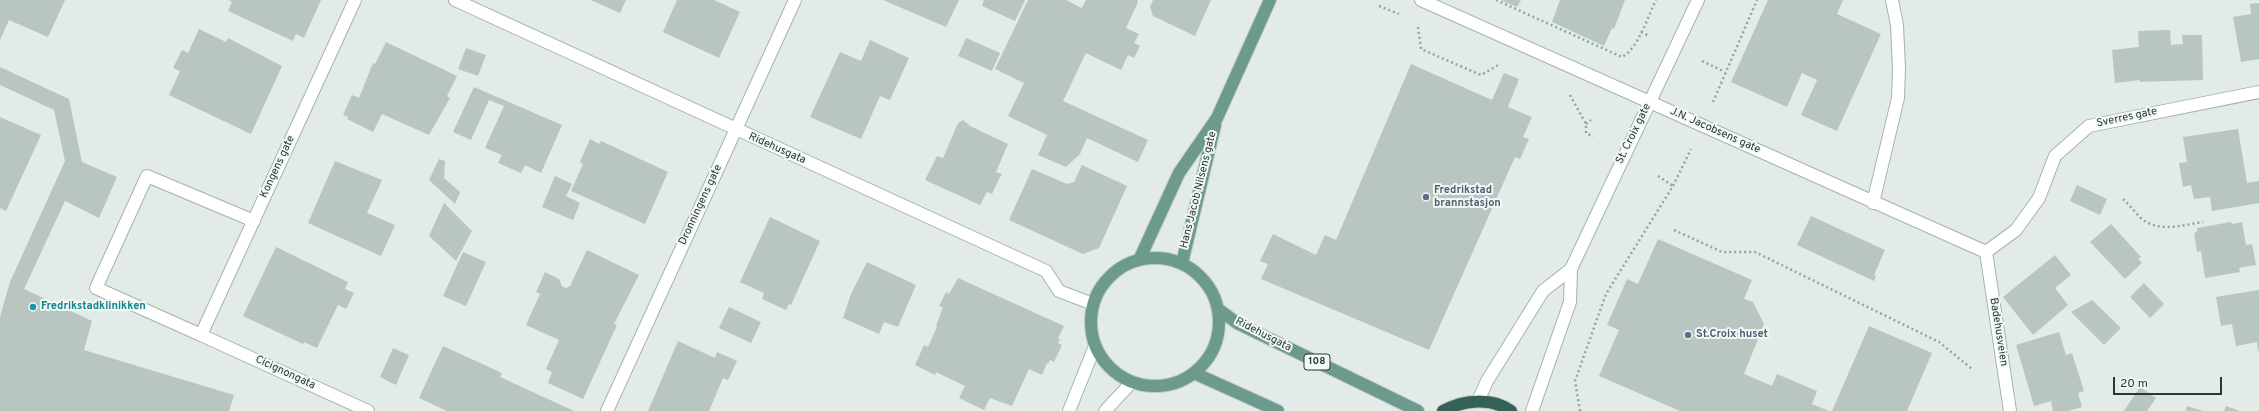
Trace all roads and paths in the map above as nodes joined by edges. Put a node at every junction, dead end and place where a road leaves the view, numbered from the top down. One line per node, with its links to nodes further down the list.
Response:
1 (355, 0): 32 (street, Kongens gate)
2 (456, 0): 26 (street, Ridehusgata)
3 (795, 0): 26 (street, Dronningens gate)
4 (1270, 0): 22 (main road, Hans Jacob Nilsens gate)
5 (1421, 0): 21 (street, J.N. Jacobsens gate)
6 (1496, 0): 14 (path)
7 (1656, 0): 14 (path)
8 (1698, 0): 21 (street, St. Croix gate)
9 (1757, 0): 18 (path)
10 (1892, 0): 31 (street)
11 (1379, 6): 12 (path)
12 (1405, 17)
13 (1418, 22): 17 (path)
14 (1641, 32): 15 (path)
15 (1649, 36)
16 (1702, 61): 18 (path)
17 (1503, 62)
18 (1725, 72): 25 (path)
19 (1563, 92): 24 (path)
20 (2259, 92): 35 (street, Sverres gate)
21 (1649, 102): 25 (street, J.N. Jacobsens gate); 38 (street, St. Croix gate)
22 (1217, 118): 36 (main road, Hans Jacob Nilsens gate); 37 (main road, Hans Jacob Nilsens gate)
23 (1591, 120): 24 (path)
24 (1586, 124): 27 (path)
25 (1703, 125): 29 (path); 31 (street, J.N. Jacobsens gate)
26 (736, 130): 39 (street, Ridehusgata); 48 (street, Dronningens gate)
27 (1593, 137)
28 (1658, 176): 29 (path)
29 (1673, 186): 56 (path)
30 (2123, 198): 33 (path)
31 (1873, 203): 35 (street, J.N. Jacobsens gate)
32 (254, 221): 41 (street, Kongens gate); 41 (street, Cicignongata)
33 (2202, 222)
34 (1674, 230): 43 (path)
35 (1986, 252): 57 (street, Badehusveien)
36 (1140, 258): 37 (main road, 108); 39 (main road, 108)
37 (1182, 263): 40 (main road, 108)
38 (1571, 268): 46 (street, St. Croix gate); 55 (street, St. Croix gate)
39 (1093, 304): 42 (main road, 108)
40 (1218, 309): 44 (main road, 108); 52 (main road, Ridehusgata / 108)
41 (201, 335): 47 (street, Cicignongata)
42 (1095, 346): 45 (main road, 108); 49 (street)
43 (1972, 369)
44 (1194, 373): 45 (main road, 108); 51 (main road)
45 (1132, 382): 50 (street)
46 (1478, 401): 53 (highway); 54 (highway)
47 (368, 411)
48 (607, 411)
49 (1069, 411)
50 (1105, 411)
51 (1278, 411)
52 (1418, 411)
53 (1442, 411)
54 (1511, 411)
55 (1532, 411)
56 (1580, 411)
57 (2010, 411)

